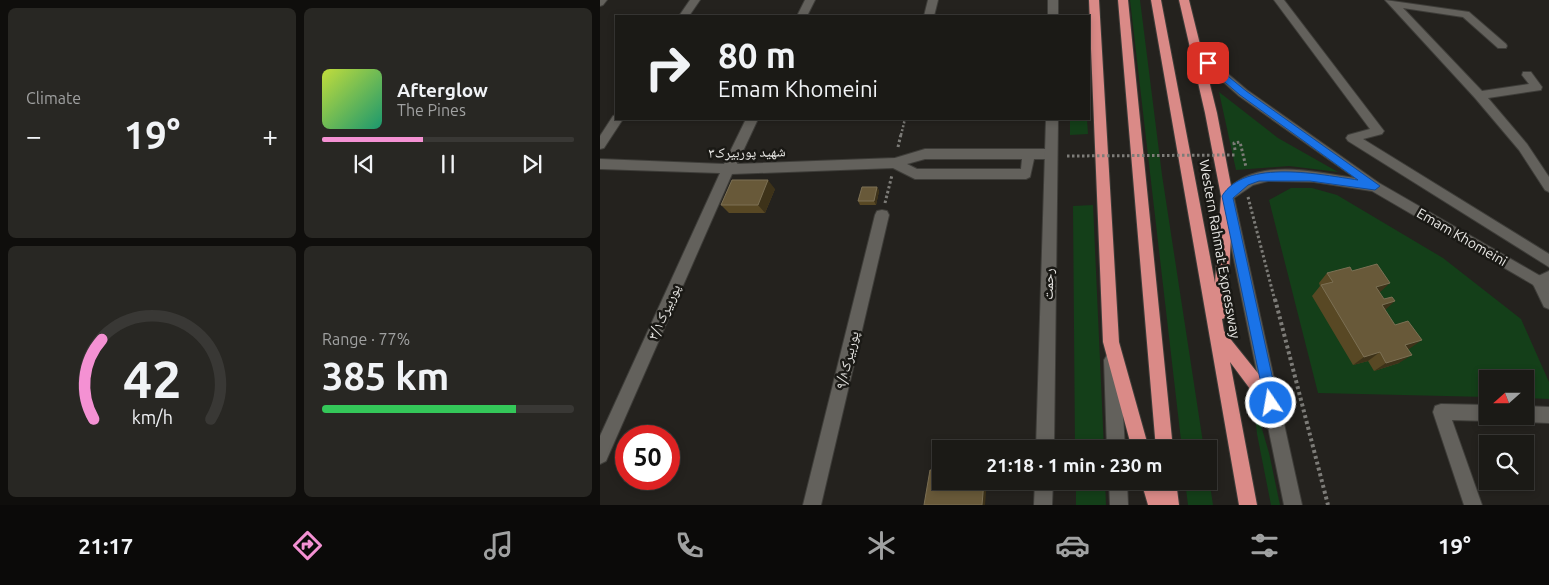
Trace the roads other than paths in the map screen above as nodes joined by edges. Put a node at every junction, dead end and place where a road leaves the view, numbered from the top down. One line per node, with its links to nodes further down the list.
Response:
1 (694, 0): 11 (street)
2 (810, 0): 12 (street)
3 (933, 0): 13 (street)
4 (1053, 0): 14 (street)
5 (1094, 0): 36 (highway)
6 (1124, 0): 44 (highway)
7 (1156, 0): 35 (highway, Western Rahmat Expressway)
8 (1184, 0): 16 (highway)
9 (1279, 0): 32 (street)
10 (1392, 2): 15 (street); 18 (street)
11 (685, 15)
12 (802, 15)
13 (929, 15)
14 (1053, 15)
15 (1502, 46)
16 (1197, 53): 28 (street, Emam Khomeini); 30 (highway)
17 (1527, 75): 18 (street)
18 (1479, 95): 29 (street)
19 (616, 120): 22 (street)
20 (752, 120): 27 (street, پوربیرک۳/۱)
21 (1052, 120): 24 (street, رحمت)
22 (600, 145)
23 (1029, 154): 24 (street); 25 (street); 25 (street)
24 (1051, 154): 41 (street, رحمت)
25 (895, 163): 27 (street, شهید پوربیرک۳)
26 (600, 164): 27 (street, شهید پوربیرک۳)
27 (728, 169): 45 (street, پوربیرک۳/۱)
28 (1375, 186): 30 (street, Emam Khomeini); 33 (street, Emam Khomeini)
29 (1549, 187)
30 (1228, 196): 35 (highway); 37 (street)
31 (882, 215): 50 (street, پوربیرک۹/۸)
32 (1549, 261)
33 (1546, 282): 34 (street)
34 (1549, 302)
35 (1219, 335): 37 (highway); 55 (highway, Western Rahmat Expressway)
36 (1111, 342): 42 (street); 43 (highway)
37 (1271, 403): 56 (street)
38 (1479, 413): 57 (street)
39 (1534, 414): 40 (street)
40 (1549, 415)
41 (1044, 440)
42 (1116, 440)
43 (1138, 440)
44 (1164, 440)
45 (601, 452)
46 (1044, 490): 51 (street)
47 (1118, 490): 52 (street)
48 (1153, 490): 53 (highway)
49 (1169, 490): 54 (highway)
50 (812, 505)
51 (1043, 505)
52 (1119, 505)
53 (1157, 505)
54 (1170, 505)
55 (1248, 505)
56 (1293, 505)
57 (1472, 505)

